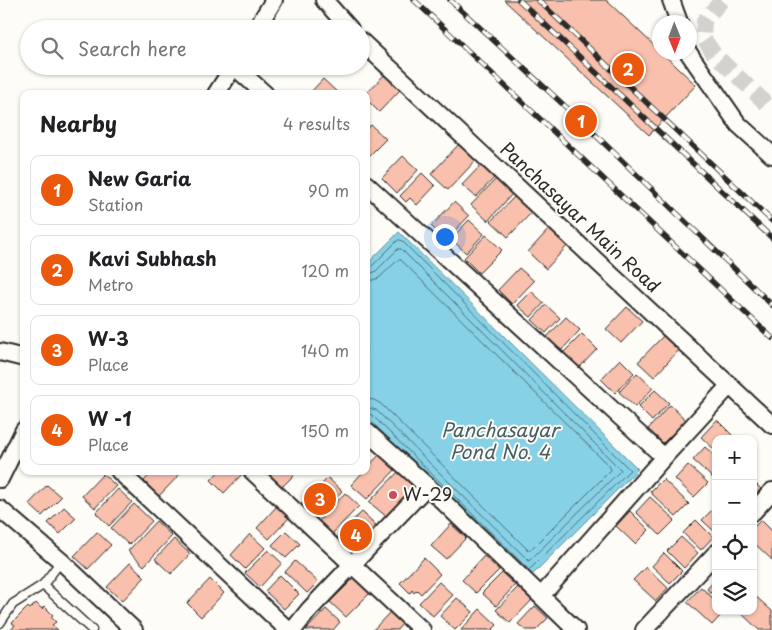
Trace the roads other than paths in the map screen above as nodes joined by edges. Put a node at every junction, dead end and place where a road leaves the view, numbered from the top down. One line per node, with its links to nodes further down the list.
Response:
1 (274, 0): 5 (street)
2 (324, 0): 6 (street)
3 (671, 0): 4 (street)
4 (676, 15)
5 (262, 20)
6 (342, 20)
7 (370, 49): 17 (street, Panchasayar Main Road)
8 (694, 60): 13 (street)
9 (228, 75): 11 (street)
10 (244, 75): 12 (street)
11 (219, 90)
12 (261, 90)
13 (772, 156)
14 (370, 188): 21 (street)
15 (0, 352): 16 (street)
16 (20, 357)
17 (730, 385): 18 (street, Panchasayar Main Road); 21 (street)
18 (772, 425)
19 (370, 435): 25 (street)
20 (20, 438): 24 (street)
21 (664, 457): 33 (street)
22 (123, 475): 38 (street)
23 (256, 475): 31 (street)
24 (0, 479)
25 (427, 486): 31 (street); 33 (street)
26 (772, 491): 27 (street)
27 (757, 508)
28 (0, 509): 30 (street)
29 (712, 558): 35 (street)
30 (61, 561): 32 (lane); 37 (street)
31 (352, 565): 39 (street); 40 (street)
32 (43, 585): 34 (lane); 36 (lane)
33 (542, 595): 41 (street)
34 (0, 623)
35 (651, 628)
36 (92, 630)
37 (134, 630)
38 (288, 630)
39 (293, 630)
40 (422, 630)
41 (576, 630)

